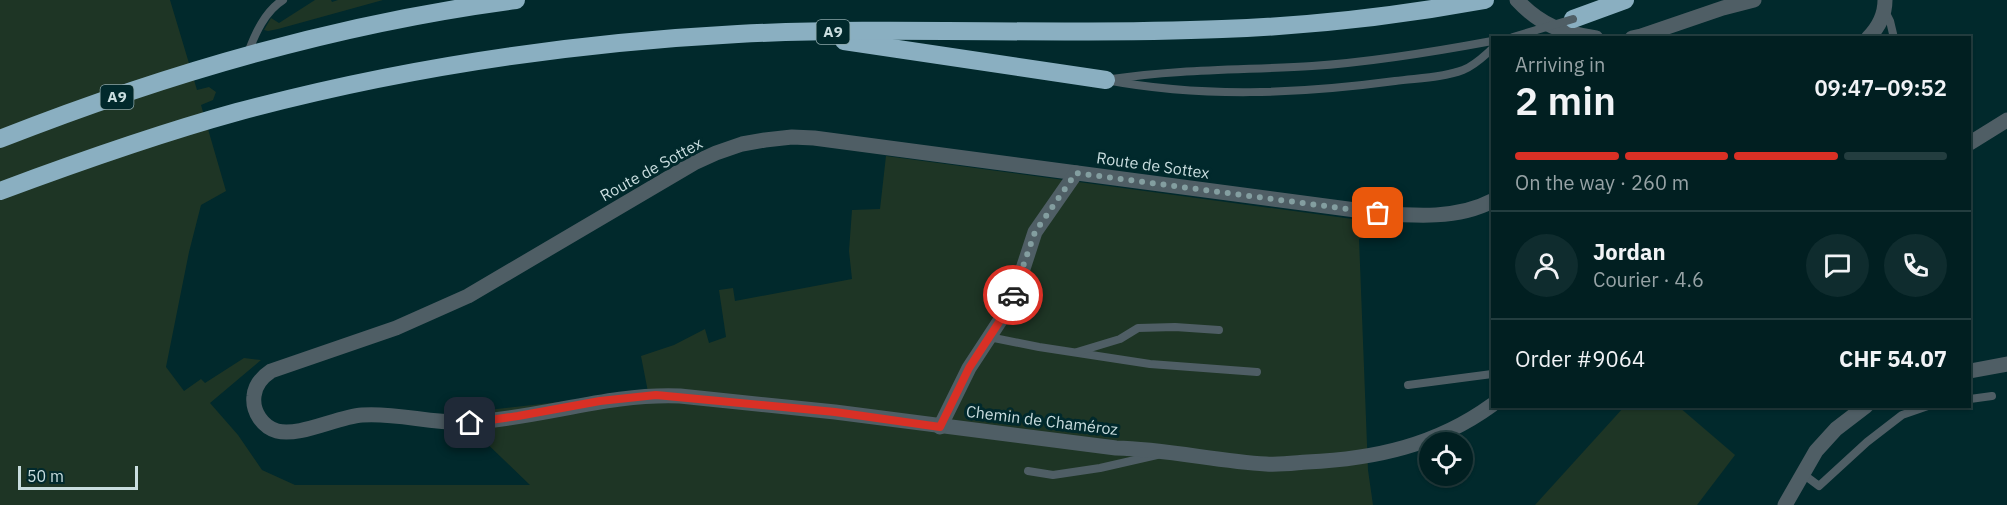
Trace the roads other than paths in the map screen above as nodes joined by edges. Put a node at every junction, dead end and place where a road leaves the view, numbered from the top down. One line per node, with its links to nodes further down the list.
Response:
1 (283, 0): 18 (lane)
2 (516, 0): 7 (highway, A9)
3 (1485, 0): 10 (highway, A9)
4 (1517, 0): 12 (street)
5 (1625, 0): 9 (highway)
6 (1754, 0): 13 (street)
7 (499, 2): 18 (highway, A9)
8 (1885, 5): 14 (street); 15 (lane)
9 (1573, 19): 11 (lane, bridge)
10 (792, 33): 19 (highway); 24 (highway, A9)
11 (1514, 36)
12 (1584, 36)
13 (1641, 36)
14 (1870, 36)
15 (1894, 36)
16 (1491, 41): 19 (lane)
17 (1491, 50): 19 (lane)
18 (242, 58): 21 (highway, A9)
19 (1106, 80)
20 (2007, 120): 22 (street)
21 (0, 139)
22 (1971, 142)
23 (1076, 173): 25 (street, Route de Sottex); 27 (street); 39 (street, Route de Sottex)
24 (0, 190)
25 (1491, 201)
26 (1219, 330): 28 (lane)
27 (989, 337): 28 (lane); 40 (street)
28 (1077, 352): 31 (lane)
29 (2007, 364): 30 (street)
30 (1971, 371)
31 (1257, 372)
32 (1491, 374): 33 (lane)
33 (1408, 385)
34 (1992, 396): 35 (lane)
35 (1971, 399)
36 (1491, 406): 41 (street, Chemin de Chaméroz)
37 (1863, 408): 43 (street)
38 (1922, 408): 43 (lane)
39 (470, 423): 40 (street, Chemin de Chaméroz)
40 (940, 427): 41 (street, Chemin de Chaméroz)
41 (1169, 452): 42 (lane)
42 (1028, 471)
43 (1803, 474): 44 (street)
44 (1785, 505)

